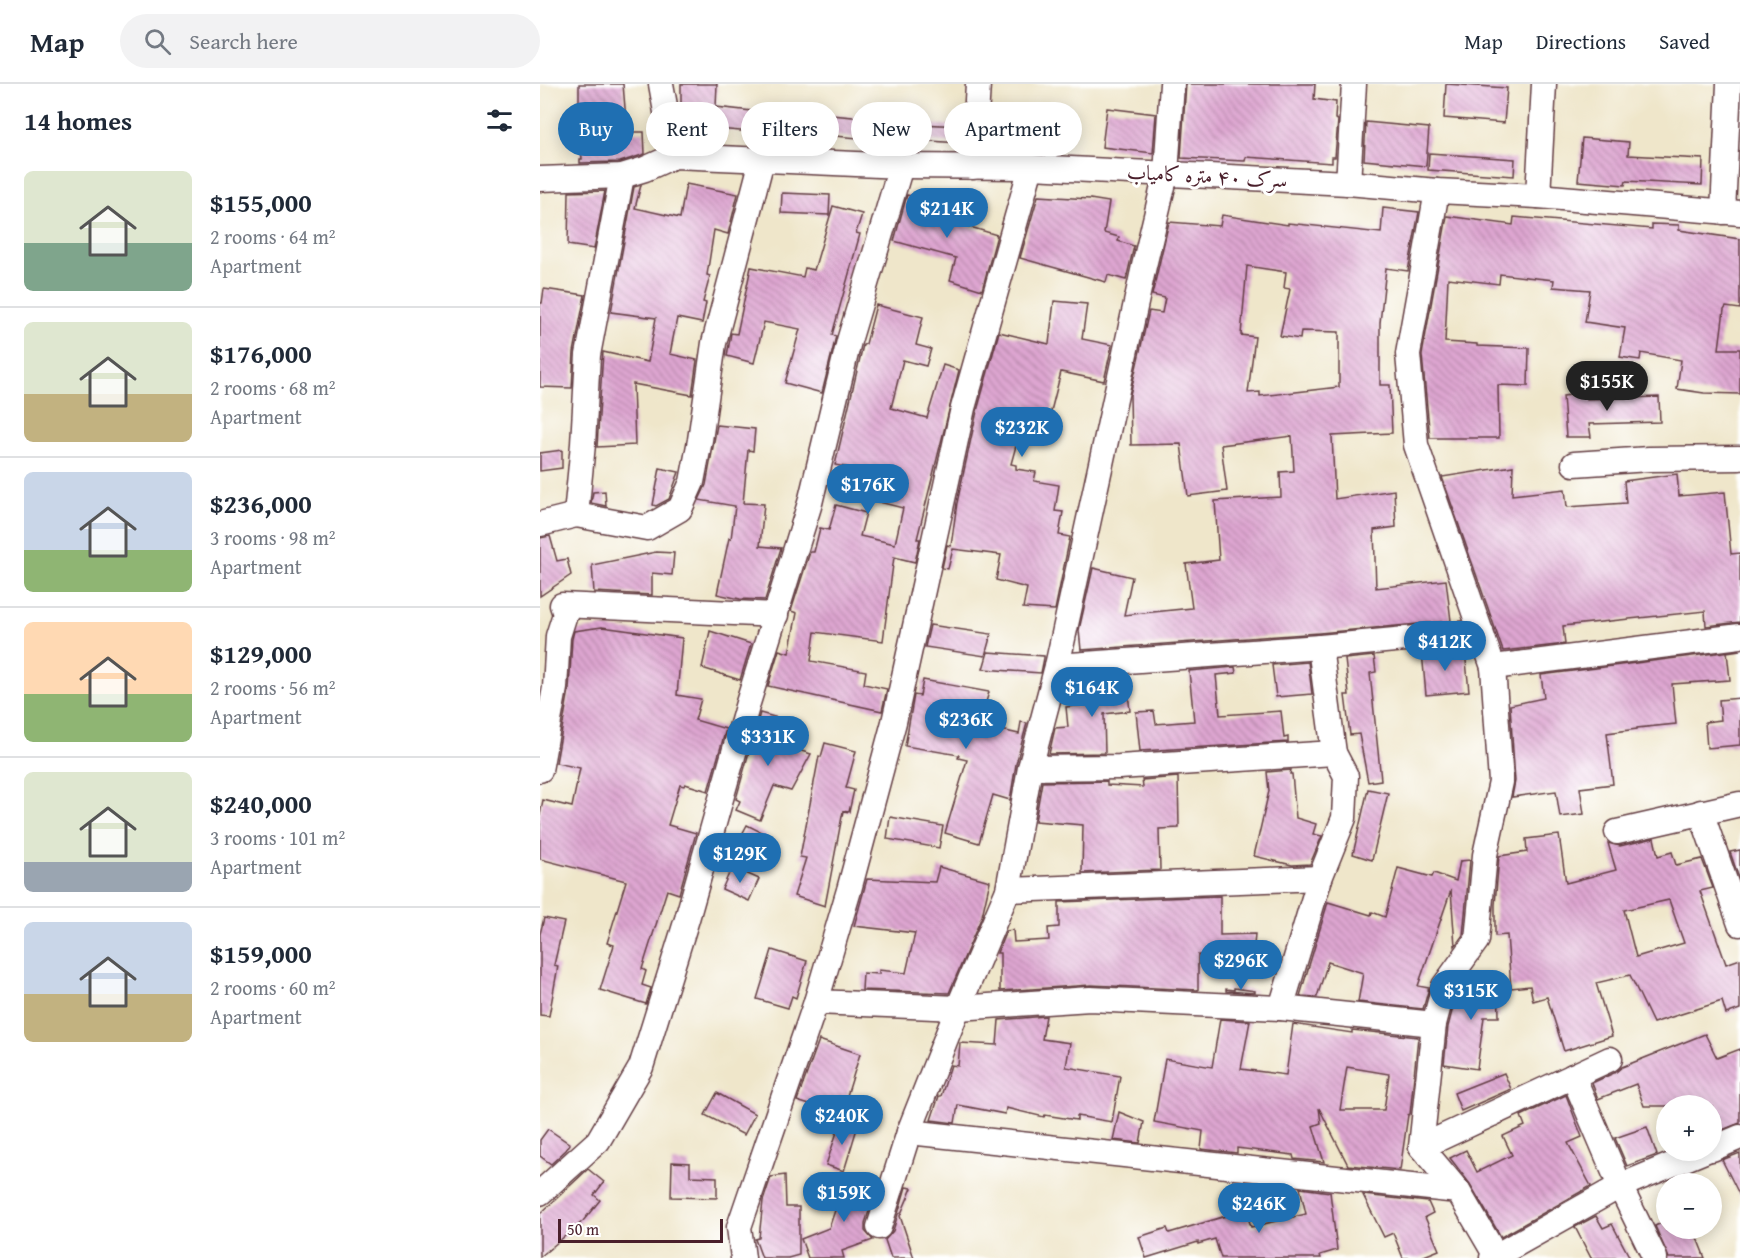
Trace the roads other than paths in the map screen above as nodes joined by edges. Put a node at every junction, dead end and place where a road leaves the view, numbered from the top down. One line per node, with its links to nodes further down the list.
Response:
1 (661, 84): 7 (street)
2 (978, 84): 11 (street)
3 (1172, 84): 13 (street)
4 (1354, 84): 16 (street)
5 (1544, 84): 18 (street)
6 (1729, 84): 19 (street)
7 (664, 102)
8 (674, 156): 9 (street, سرک ۴۰ متره کامیاب); 14 (street)
9 (762, 160): 10 (street, سرک ۴۰ متره کامیاب); 22 (street)
10 (901, 166): 11 (street, سرک ۴۰ متره کامیاب); 24 (street)
11 (973, 167): 12 (street, سرک ۴۰ متره کامیاب)
12 (1031, 167): 13 (street, سرک ۴۰ متره کامیاب); 39 (street)
13 (1166, 174): 16 (street, سرک ۴۰ متره کامیاب); 28 (street)
14 (622, 176): 15 (street); 22 (street)
15 (540, 179)
16 (1348, 183): 17 (street, سرک ۴۰ متره کامیاب)
17 (1437, 191): 18 (street, سرک ۴۰ متره کامیاب); 25 (street)
18 (1538, 196): 19 (street, سرک ۴۰ متره کامیاب)
19 (1731, 213)
20 (1740, 458): 21 (street)
21 (1574, 464)
22 (576, 515): 23 (street)
23 (540, 524)
24 (776, 615): 32 (street); 52 (street)
25 (1481, 632): 27 (street); 29 (street)
26 (1740, 636): 29 (street)
27 (1320, 647): 28 (street); 30 (street)
28 (1057, 666): 31 (street)
29 (1493, 667): 42 (street)
30 (1334, 753): 31 (street); 36 (street)
31 (1030, 768): 37 (street)
32 (540, 770)
33 (1740, 804): 34 (street)
34 (1701, 812): 35 (street); 38 (street)
35 (1617, 832)
36 (1320, 878): 37 (street); 41 (street)
37 (1008, 890): 40 (street)
38 (1740, 924)
39 (816, 1002): 40 (street); 55 (street)
40 (958, 1008): 41 (street); 45 (street)
41 (1281, 1008): 42 (street)
42 (1434, 1024): 48 (street)
43 (1610, 1059): 44 (street)
44 (1573, 1076): 48 (street); 50 (street)
45 (909, 1132): 51 (street); 53 (street)
46 (1740, 1137): 47 (street)
47 (1722, 1145)
48 (1421, 1147): 51 (street)
49 (1680, 1161): 50 (street)
50 (1620, 1186): 54 (street); 56 (street)
51 (1458, 1191): 54 (street)
52 (540, 1193)
53 (879, 1227)
54 (1494, 1257)
55 (743, 1258)
56 (1655, 1258)

